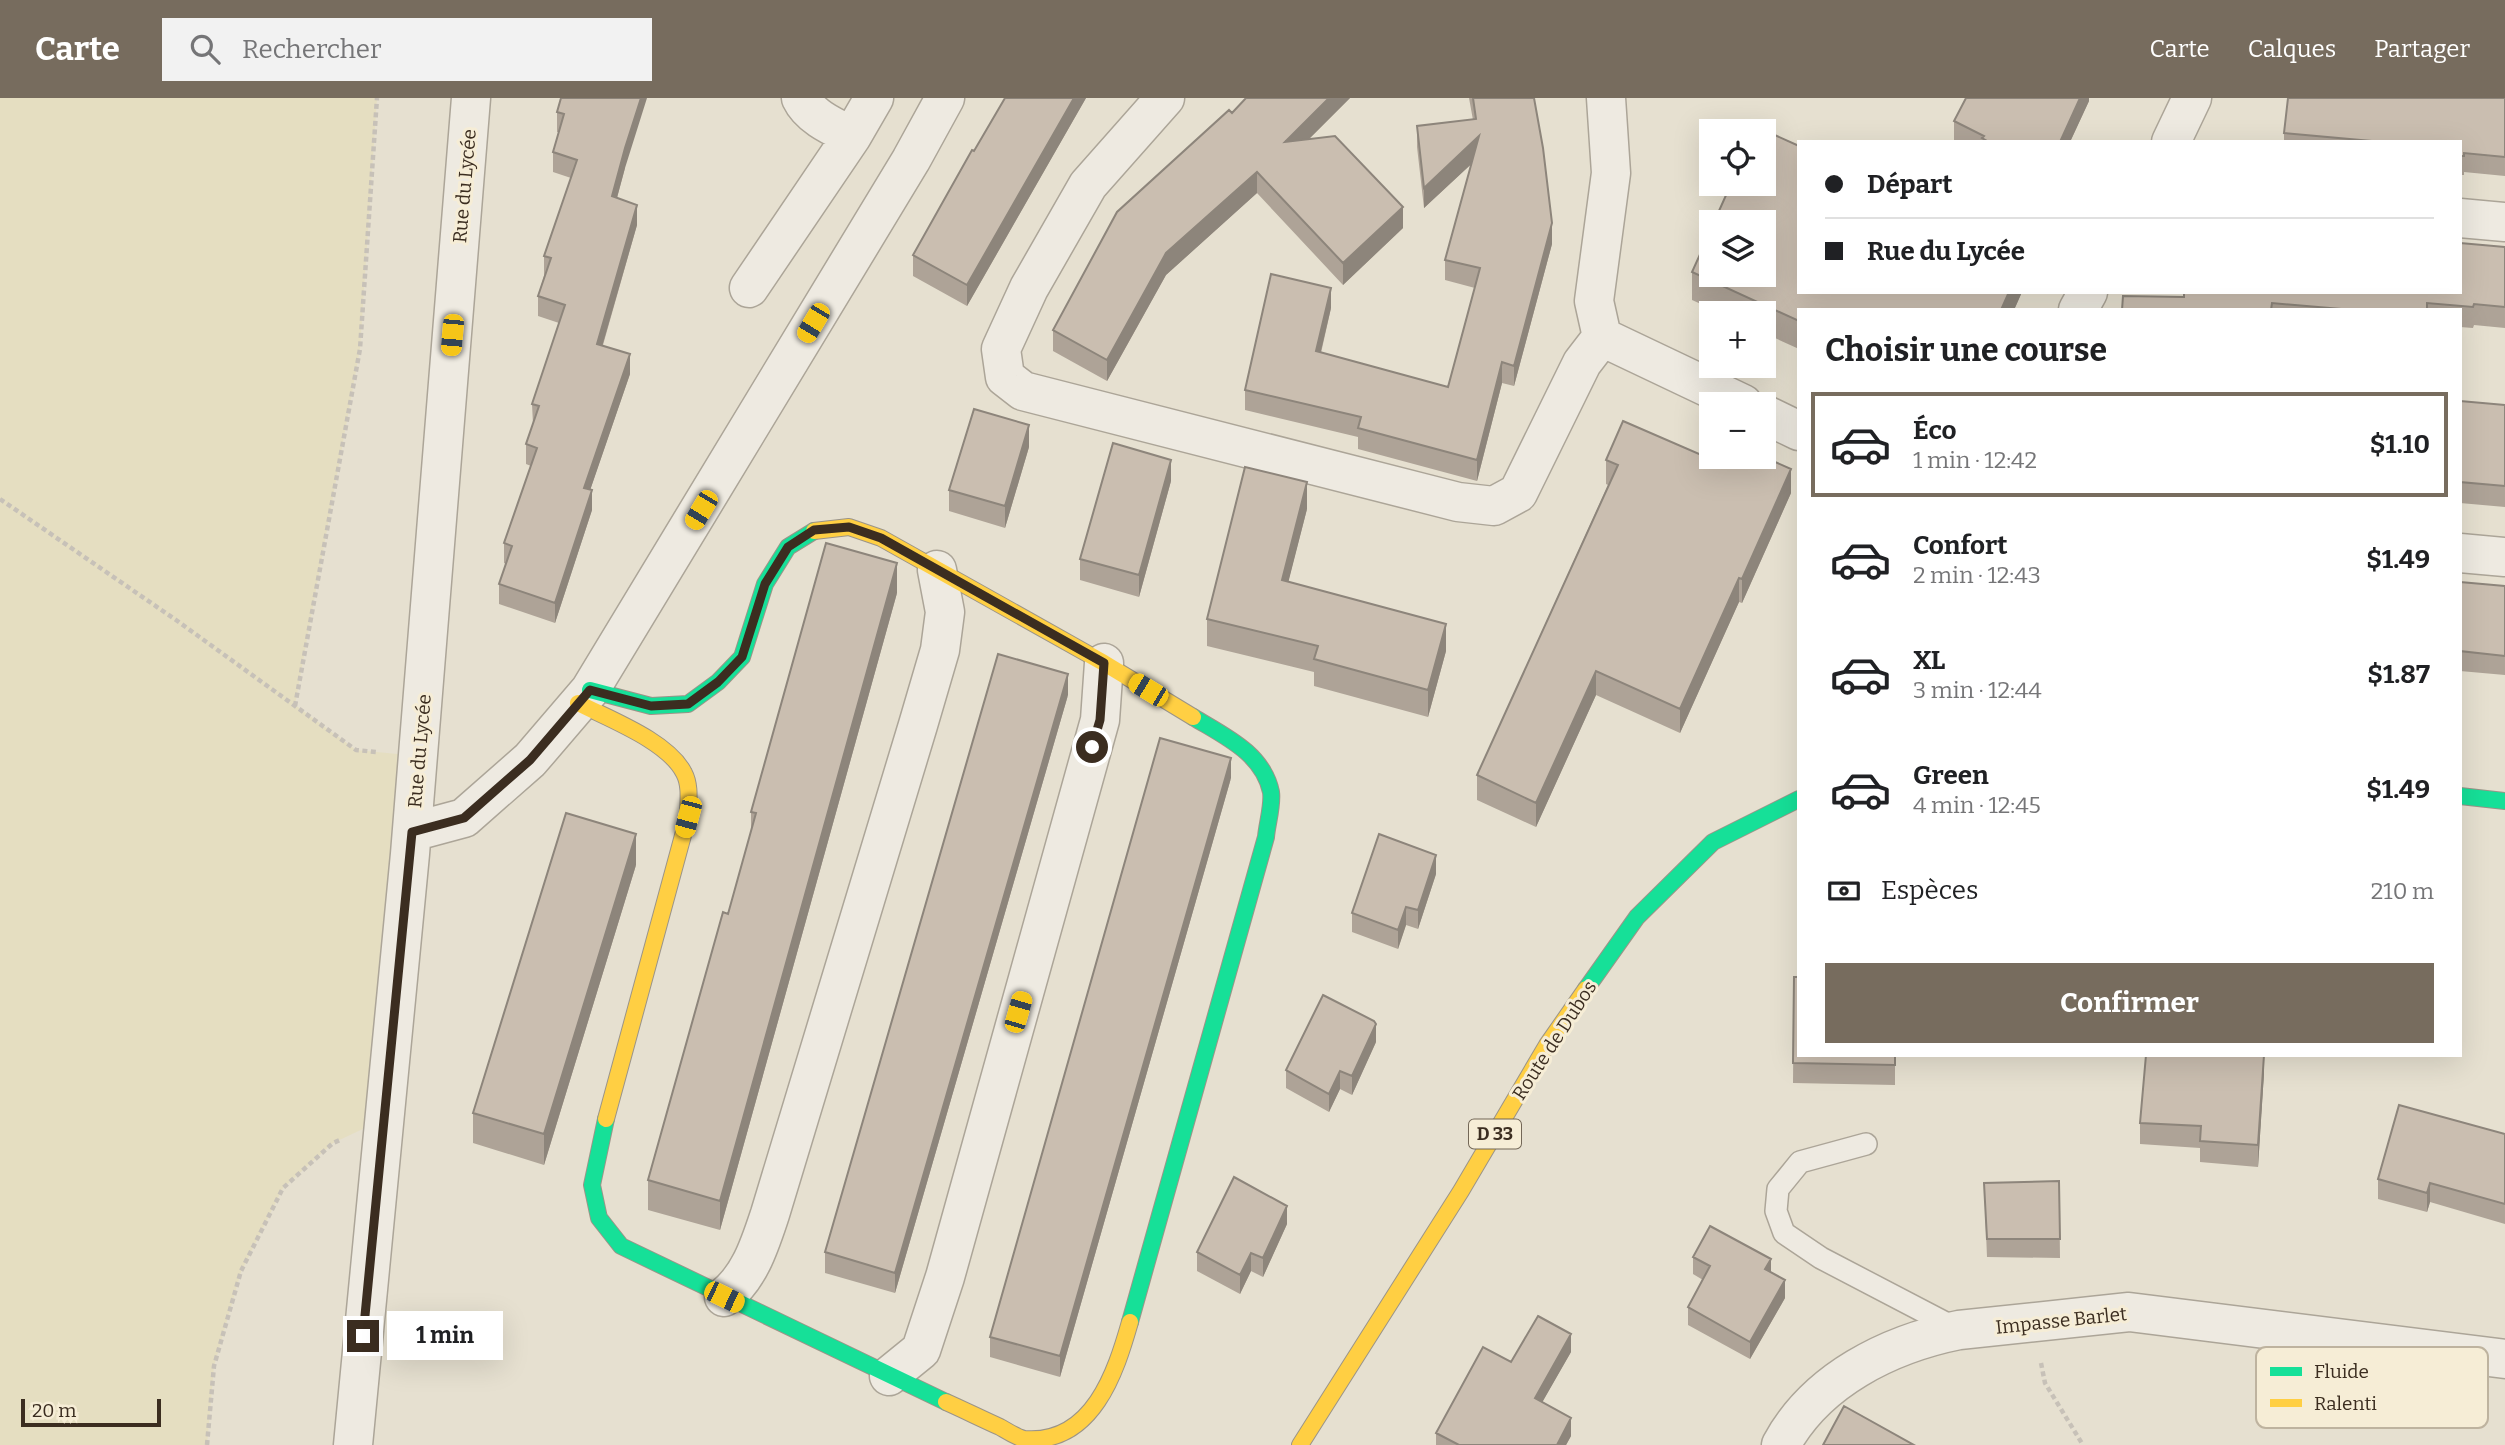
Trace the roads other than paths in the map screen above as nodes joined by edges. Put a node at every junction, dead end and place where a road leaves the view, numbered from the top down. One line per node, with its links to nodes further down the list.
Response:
1 (471, 98): 25 (street, Rue du Lycée)
2 (802, 98): 8 (street)
3 (874, 98): 8 (street)
4 (945, 98): 21 (street)
5 (1165, 98): 13 (street)
6 (1606, 98): 13 (street)
7 (2192, 98): 9 (street)
8 (852, 136): 12 (street)
9 (2172, 140)
10 (2462, 218): 11 (street)
11 (2505, 222)
12 (749, 288)
13 (1602, 337): 14 (street)
14 (1718, 392)
15 (1776, 420): 16 (street)
16 (1797, 430)
17 (2462, 553): 18 (street)
18 (2505, 558)
19 (937, 570): 20 (street); 21 (street); 27 (street)
20 (1104, 663): 30 (street); 30 (street)
21 (584, 697): 25 (street); 27 (street)
22 (2462, 796): 24 (street)
23 (1797, 800): 32 (street, Route de Dubos / D 33)
24 (2505, 801)
25 (412, 832): 31 (street, Rue du Lycée)
26 (1866, 1144): 28 (lane)
27 (724, 1297): 30 (street)
28 (1959, 1330): 29 (street, Impasse Barlet); 33 (street, Impasse Barlet)
29 (2409, 1347)
30 (889, 1376)
31 (353, 1445)
32 (1300, 1445)
33 (1781, 1445)

